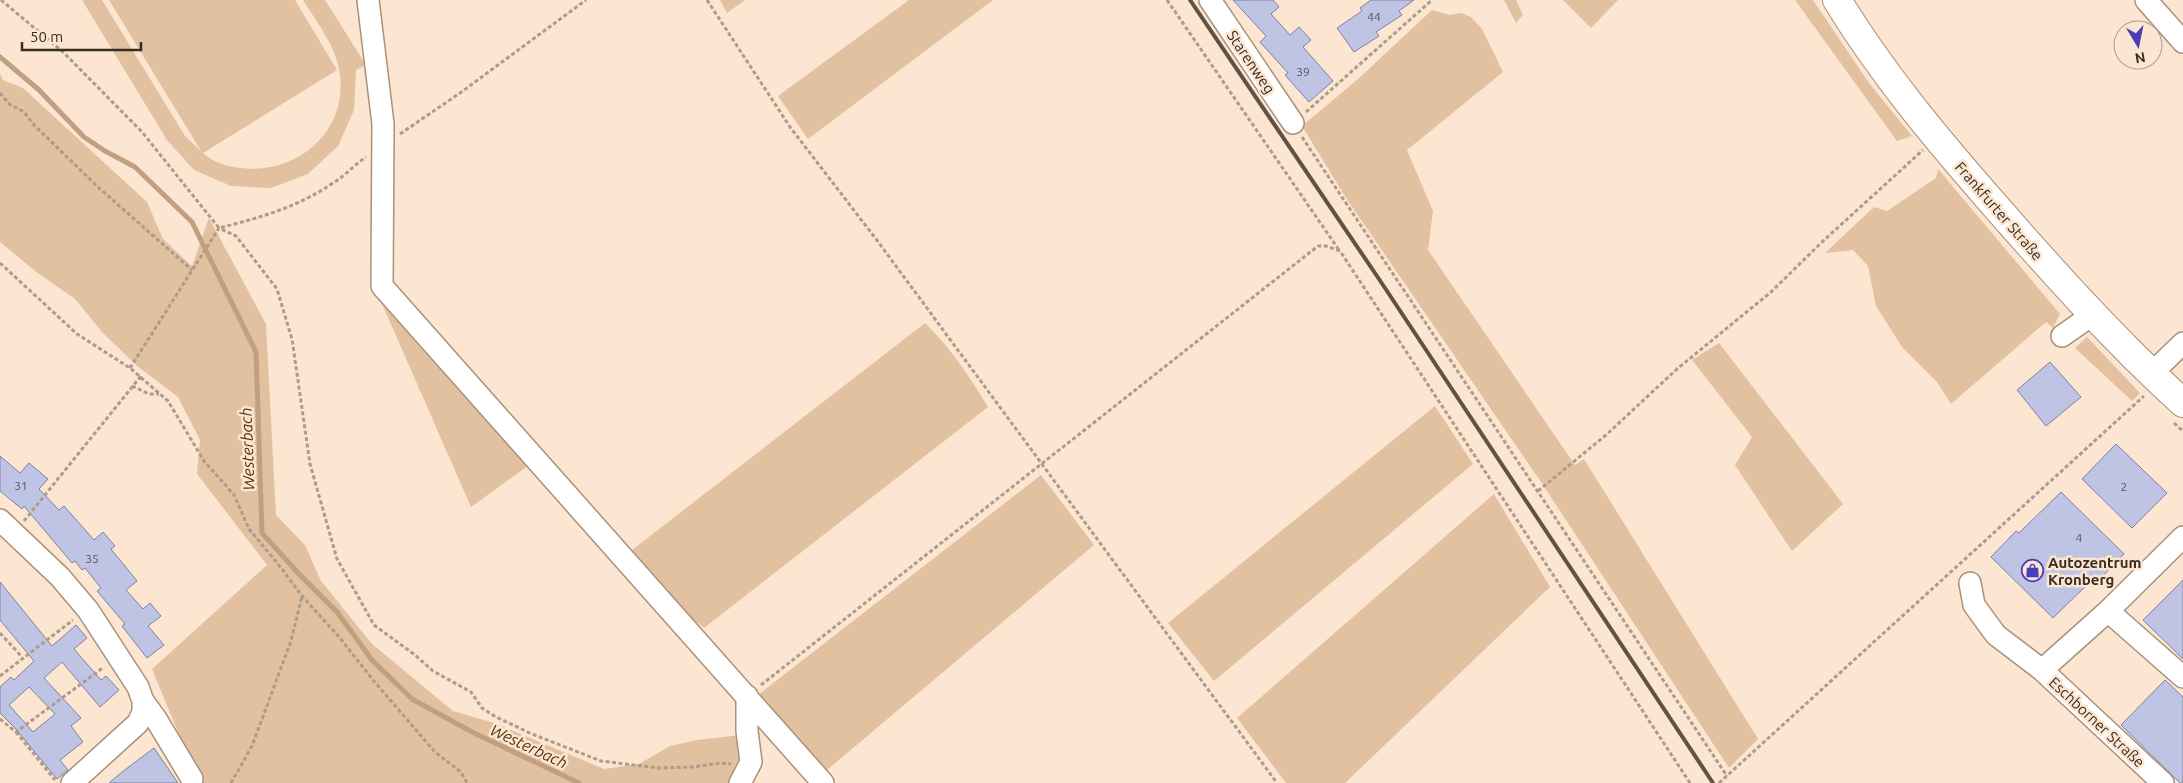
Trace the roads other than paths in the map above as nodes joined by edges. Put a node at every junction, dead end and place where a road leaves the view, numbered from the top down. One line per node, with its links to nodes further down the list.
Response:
1 (1210, 0): 6 (street, Starenweg)
2 (1837, 0): 7 (main road, Frankfurter Straße)
3 (2146, 0): 5 (street)
4 (369, 7): 18 (street)
5 (2183, 42)
6 (1293, 123)
7 (2092, 315): 8 (street); 10 (main road, Frankfurter Straße)
8 (2062, 336)
9 (2183, 343): 10 (street)
10 (2155, 377): 11 (main road, Frankfurter Straße)
11 (2183, 403)
12 (7, 526): 19 (street)
13 (2183, 537): 15 (street, Eschborner Straße)
14 (1970, 582): 16 (street)
15 (2108, 611): 16 (street, Eschborner Straße); 17 (street)
16 (2042, 670): 24 (street, Eschborner Straße)
17 (2183, 678)
18 (747, 696): 20 (street); 23 (street)
19 (143, 701): 21 (street); 22 (street)
20 (744, 775)
21 (192, 779)
22 (72, 783)
23 (823, 783)
24 (2163, 783)

